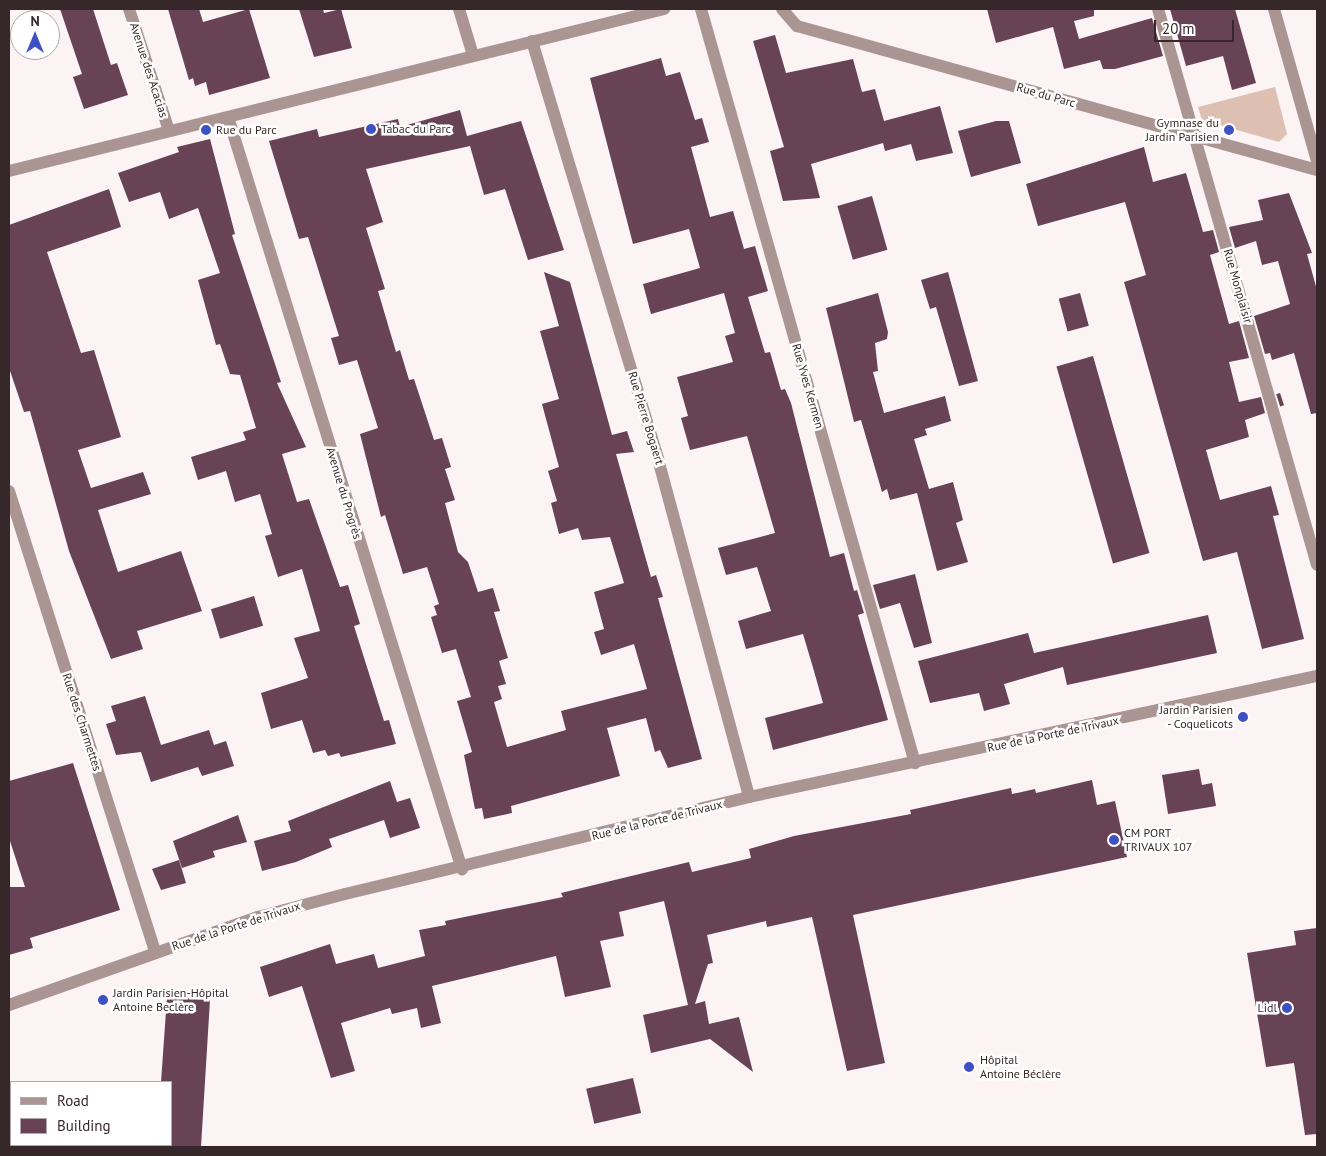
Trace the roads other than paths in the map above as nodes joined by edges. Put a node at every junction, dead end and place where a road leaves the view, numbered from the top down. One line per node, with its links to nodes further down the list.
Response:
1 (129, 9): 11 (street, Avenue des Acacias)
2 (459, 9): 9 (street)
3 (664, 9): 8 (street)
4 (701, 9): 19 (street, Rue Yves Kermen)
5 (782, 9): 12 (street, Rue du Parc)
6 (1158, 9): 12 (street, Rue Monplaisir)
7 (1274, 9): 13 (street)
8 (532, 41): 9 (street); 20 (street, Rue Pierre Bogaert)
9 (473, 55): 10 (street)
10 (228, 117): 11 (street); 21 (street, Avenue du Progrès)
11 (169, 131): 15 (street)
12 (1196, 137): 14 (street, Rue du Parc); 17 (street, Rue Monplaisir)
13 (1317, 161)
14 (1317, 170)
15 (9, 171)
16 (9, 491): 22 (street, Rue des Charmettes)
17 (1317, 564)
18 (1317, 676): 19 (street, Rue de la Porte de Trivaux)
19 (915, 764): 20 (street, Rue de la Porte de Trivaux)
20 (749, 798): 21 (street, Rue de la Porte de Trivaux)
21 (462, 869): 22 (street, Rue de la Porte de Trivaux)
22 (155, 952): 23 (street, Rue de la Porte de Trivaux)
23 (9, 1005)

